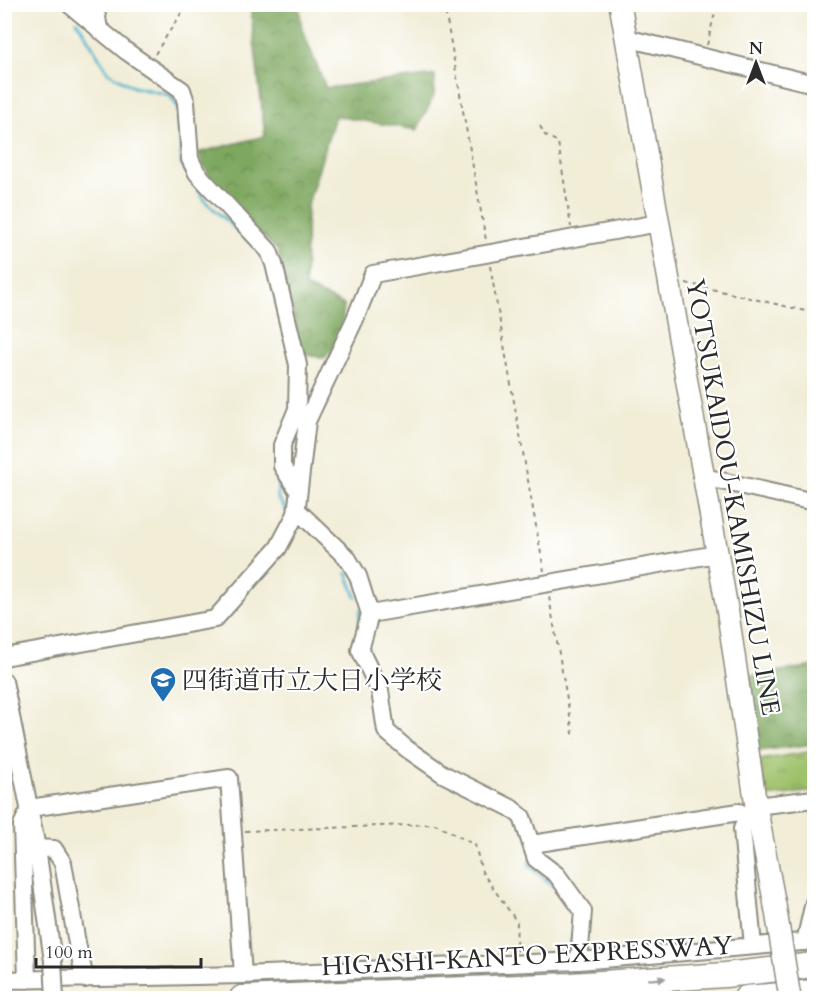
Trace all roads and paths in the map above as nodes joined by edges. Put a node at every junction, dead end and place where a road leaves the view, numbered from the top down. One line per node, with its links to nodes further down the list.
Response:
1 (69, 4): 7 (street)
2 (95, 4): 7 (street)
3 (187, 4): 10 (path)
4 (444, 4): 15 (path)
5 (620, 4): 8 (main road, YOTSUKAIDOU-KAMISHIZU LINE)
6 (717, 4): 9 (path)
7 (99, 30): 10 (street)
8 (626, 38): 9 (street); 13 (main road, YOTSUKAIDOU-KAMISHIZU LINE)
9 (704, 57): 11 (street)
10 (147, 67): 19 (street)
11 (814, 84)
12 (540, 126): 14 (path)
13 (658, 223): 14 (street); 16 (main road, YOTSUKAIDOU-KAMISHIZU LINE)
14 (573, 238): 15 (street)
15 (488, 253): 19 (street); 23 (path)
16 (668, 279): 17 (path); 18 (main road, YOTSUKAIDOU-KAMISHIZU LINE)
17 (814, 313)
18 (704, 477): 20 (street); 22 (main road, YOTSUKAIDOU-KAMISHIZU LINE)
19 (298, 490): 21 (street)
20 (814, 502)
21 (294, 516): 24 (street); 25 (street)
22 (717, 554): 23 (street); 30 (main road, YOTSUKAIDOU-KAMISHIZU LINE)
23 (547, 583): 24 (street); 27 (path)
24 (370, 614): 32 (street)
25 (4, 657)
26 (4, 681): 29 (street)
27 (574, 739)
28 (814, 799): 30 (street)
29 (30, 808): 31 (street); 33 (street); 43 (street)
30 (754, 812): 32 (street); 36 (street); 48 (main road, YOTSUKAIDOU-KAMISHIZU LINE, bridge)
31 (233, 832): 38 (path); 40 (street)
32 (532, 844): 37 (street)
33 (37, 848): 41 (street); 45 (street, bridge)
34 (814, 902): 35 (street)
35 (810, 941): 36 (street)
36 (753, 946): 37 (street)
37 (579, 962): 38 (street)
38 (526, 963): 40 (street)
39 (814, 965): 46 (highway, HIGASHI-KANTO EXPRESSWAY, one-way to 39)
40 (243, 975): 41 (street)
41 (85, 979): 43 (street)
42 (4, 980): 43 (street)
43 (27, 980)
44 (814, 992): 47 (highway)
45 (56, 999)
46 (242, 999)
47 (746, 999)
48 (790, 999)

